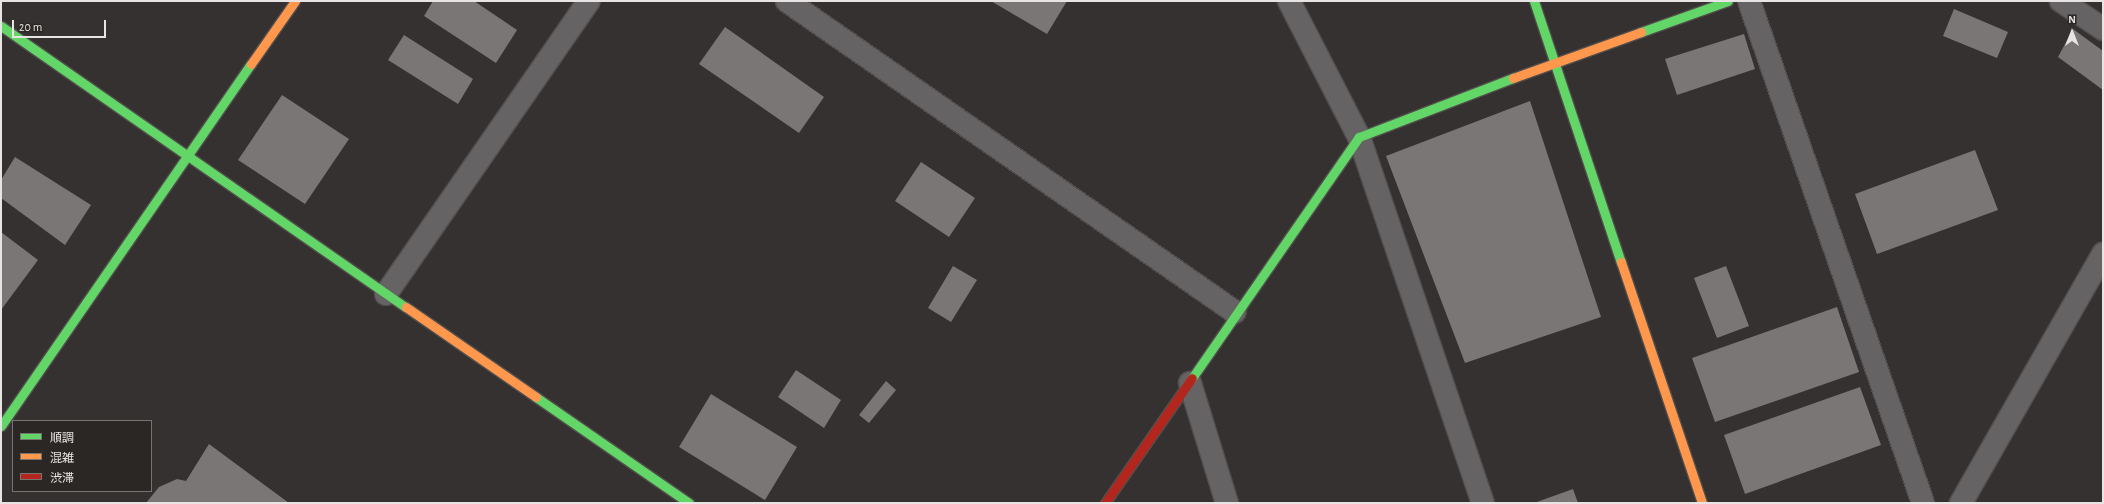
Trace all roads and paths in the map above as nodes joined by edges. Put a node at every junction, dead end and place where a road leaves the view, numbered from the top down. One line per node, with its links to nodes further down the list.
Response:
1 (296, 1): 14 (street)
2 (589, 1): 16 (street)
3 (787, 1): 17 (street)
4 (1289, 1): 13 (street)
5 (1534, 1): 12 (street)
6 (1728, 1): 12 (street)
7 (1749, 1): 25 (street)
8 (2061, 1): 9 (street)
9 (2087, 8): 11 (street)
10 (1, 26): 14 (street)
11 (2103, 30)
12 (1557, 61): 13 (street); 24 (street)
13 (1359, 137): 17 (street); 23 (street)
14 (188, 158): 16 (street); 19 (street)
15 (2103, 256): 26 (street)
16 (386, 294): 20 (street)
17 (1235, 312): 18 (street)
18 (1190, 383): 21 (street); 22 (street)
19 (1, 426)
20 (689, 503)
21 (1105, 503)
22 (1228, 503)
23 (1483, 503)
24 (1702, 503)
25 (1923, 503)
26 (1960, 503)

